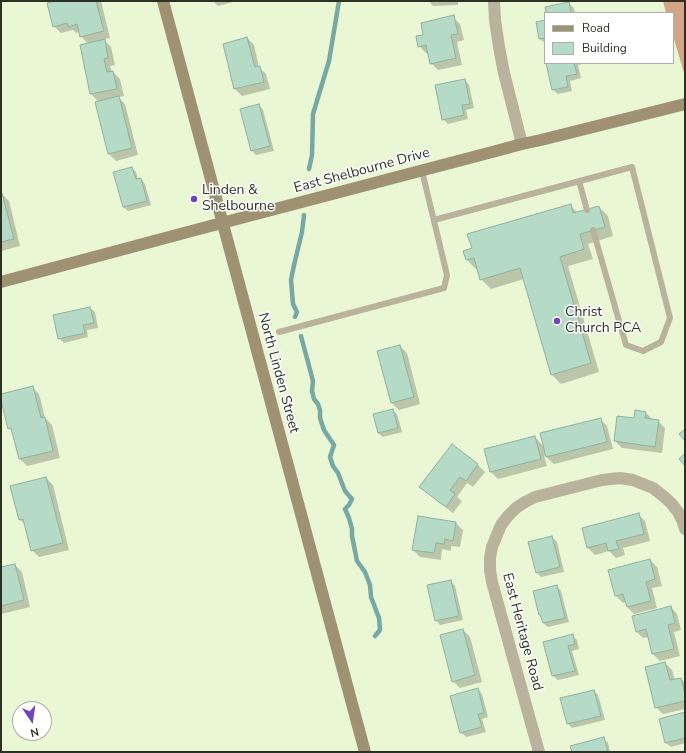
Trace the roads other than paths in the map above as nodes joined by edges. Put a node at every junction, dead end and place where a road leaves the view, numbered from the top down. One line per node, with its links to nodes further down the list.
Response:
1 (163, 1): 9 (main road, North Linden Street)
2 (494, 1): 4 (street)
3 (685, 104): 4 (main road, East Shelbourne Drive)
4 (522, 144): 5 (main road, East Shelbourne Drive)
5 (422, 171): 8 (lane); 9 (main road, East Shelbourne Drive)
6 (579, 181): 7 (lane); 8 (lane); 10 (lane)
7 (587, 210)
8 (434, 220): 12 (lane)
9 (222, 223): 11 (main road, East Shelbourne Drive); 14 (main road, North Linden Street)
10 (593, 230)
11 (1, 282)
12 (279, 332)
13 (685, 529): 15 (street, East Heritage Road)
14 (365, 752)
15 (539, 752)

